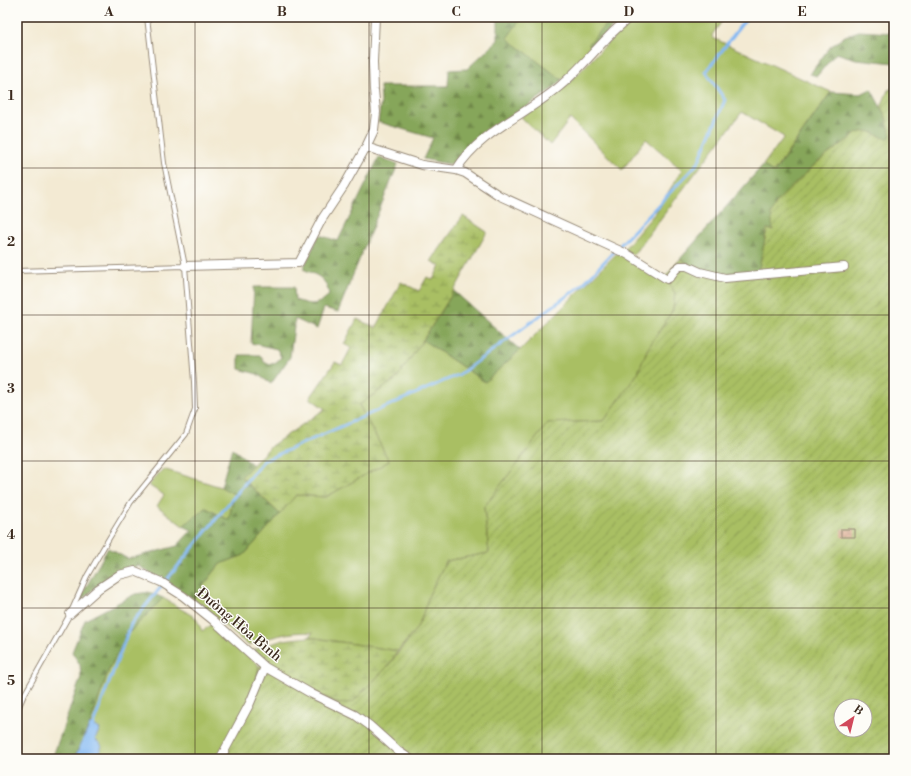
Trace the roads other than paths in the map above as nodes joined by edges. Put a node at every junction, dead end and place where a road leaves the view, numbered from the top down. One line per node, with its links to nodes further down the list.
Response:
1 (147, 17): 6 (lane)
2 (375, 17): 4 (street)
3 (629, 17): 5 (street)
4 (366, 147): 5 (street); 6 (street)
5 (456, 170): 7 (street)
6 (185, 266): 8 (lane); 9 (lane)
7 (844, 267)
8 (17, 271)
9 (70, 614): 10 (street, Đường Hòa Bình); 11 (lane)
10 (265, 667): 12 (street); 13 (street, Đường Hòa Bình)
11 (17, 711)
12 (220, 759)
13 (410, 759)

